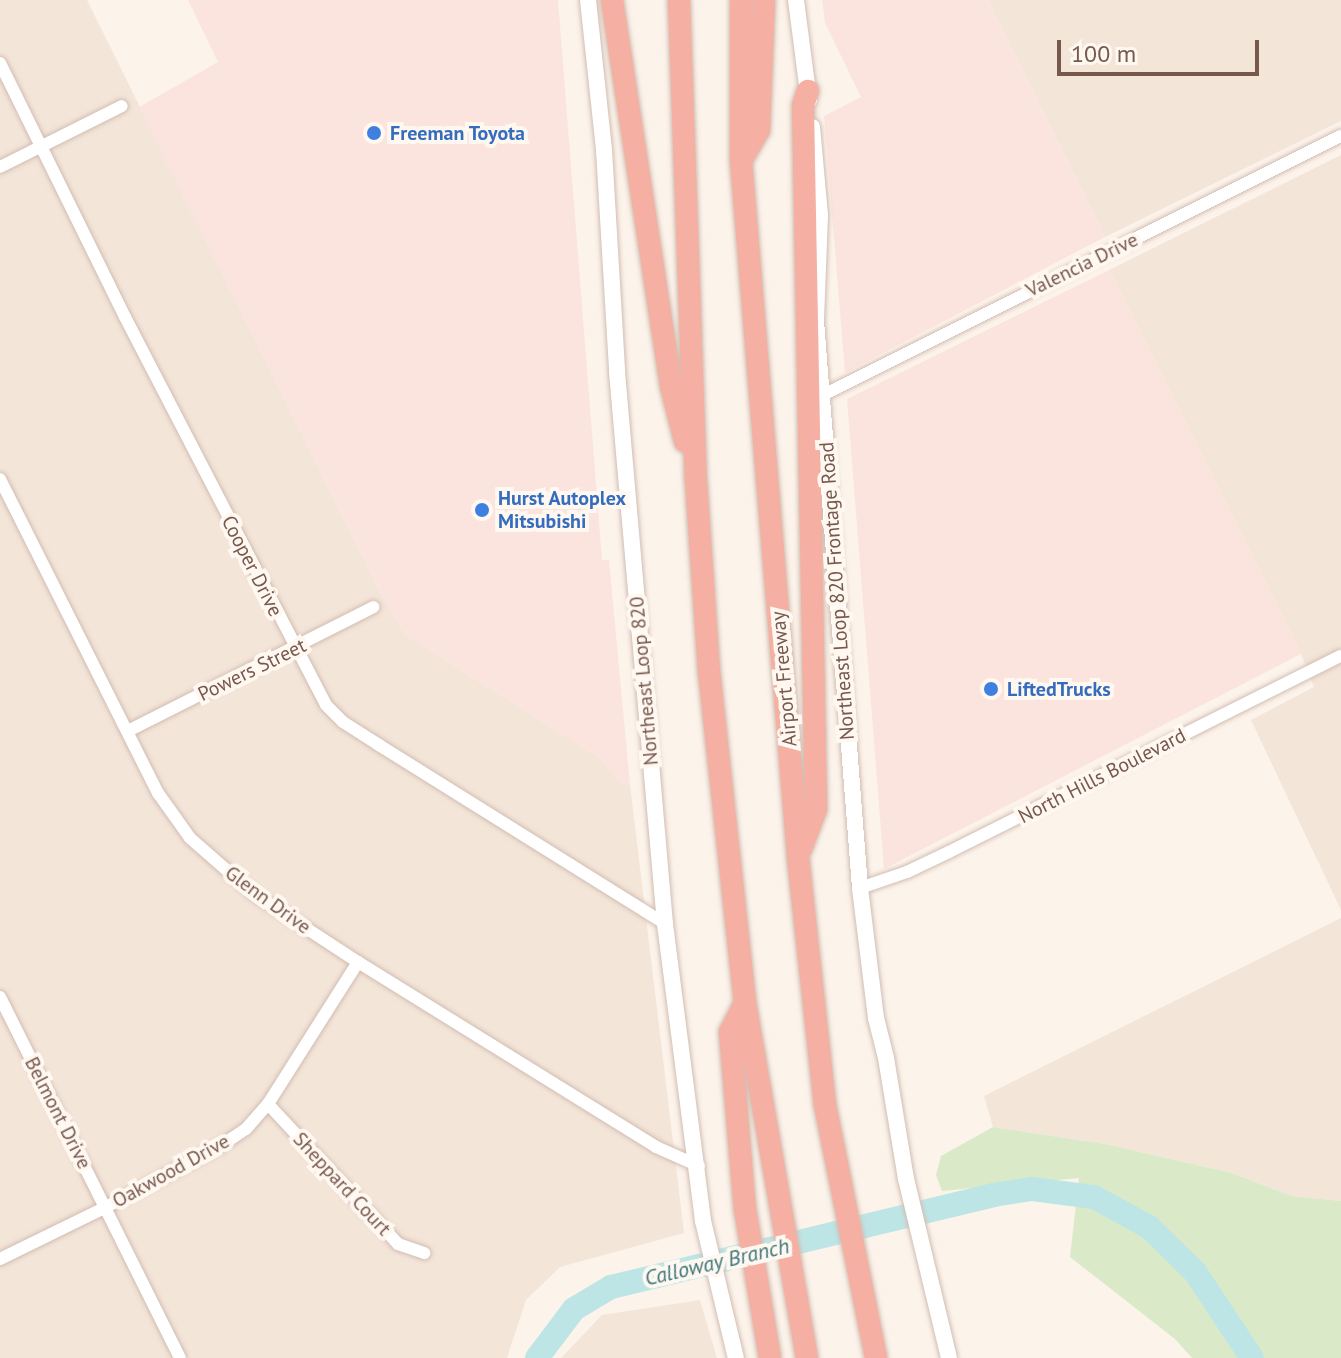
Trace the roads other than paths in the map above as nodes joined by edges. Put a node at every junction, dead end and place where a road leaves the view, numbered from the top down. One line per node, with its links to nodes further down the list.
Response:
1 (588, 0): 23 (main road, Northeast Loop 820)
2 (612, 0): 16 (highway)
3 (679, 0): 16 (highway)
4 (741, 0): 12 (highway, Airport Freeway)
5 (764, 0): 12 (highway)
6 (796, 0): 8 (main road, Northeast Loop 820 Frontage Road)
7 (0, 63): 11 (street, Cooper Drive)
8 (808, 91): 14 (main road, Northeast Loop 820 Frontage Road); 21 (highway)
9 (122, 106): 11 (street)
10 (1341, 136): 14 (street, Valencia Drive)
11 (42, 146): 13 (street); 18 (street, Cooper Drive)
12 (741, 160): 21 (highway, Airport Freeway)
13 (0, 167)
14 (823, 395): 22 (main road, Northeast Loop 820 Frontage Road)
15 (0, 479): 20 (street, Glenn Drive)
16 (696, 481): 26 (highway)
17 (374, 607): 18 (street, Powers Street)
18 (294, 650): 20 (street, Powers Street); 23 (street, Cooper Drive)
19 (1341, 656): 22 (street, North Hills Boulevard)
20 (128, 731): 24 (street, Glenn Drive)
21 (798, 857): 36 (highway, Airport Freeway)
22 (860, 888): 37 (main road, Northeast Loop 820 Frontage Road)
23 (665, 924): 28 (main road, Northeast Loop 820)
24 (358, 962): 27 (street, Oakwood Drive); 28 (street, Glenn Drive)
25 (0, 997): 29 (street, Belmont Drive)
26 (745, 1003): 34 (highway); 35 (highway)
27 (268, 1104): 29 (street, Oakwood Drive); 30 (street, Sheppard Court)
28 (699, 1166): 33 (main road, Northeast Loop 820)
29 (106, 1207): 31 (street, Oakwood Drive); 32 (street, Belmont Drive)
30 (424, 1253)
31 (0, 1259)
32 (180, 1358)
33 (736, 1358)
34 (770, 1358)
35 (807, 1358)
36 (876, 1358)
37 (949, 1358)

